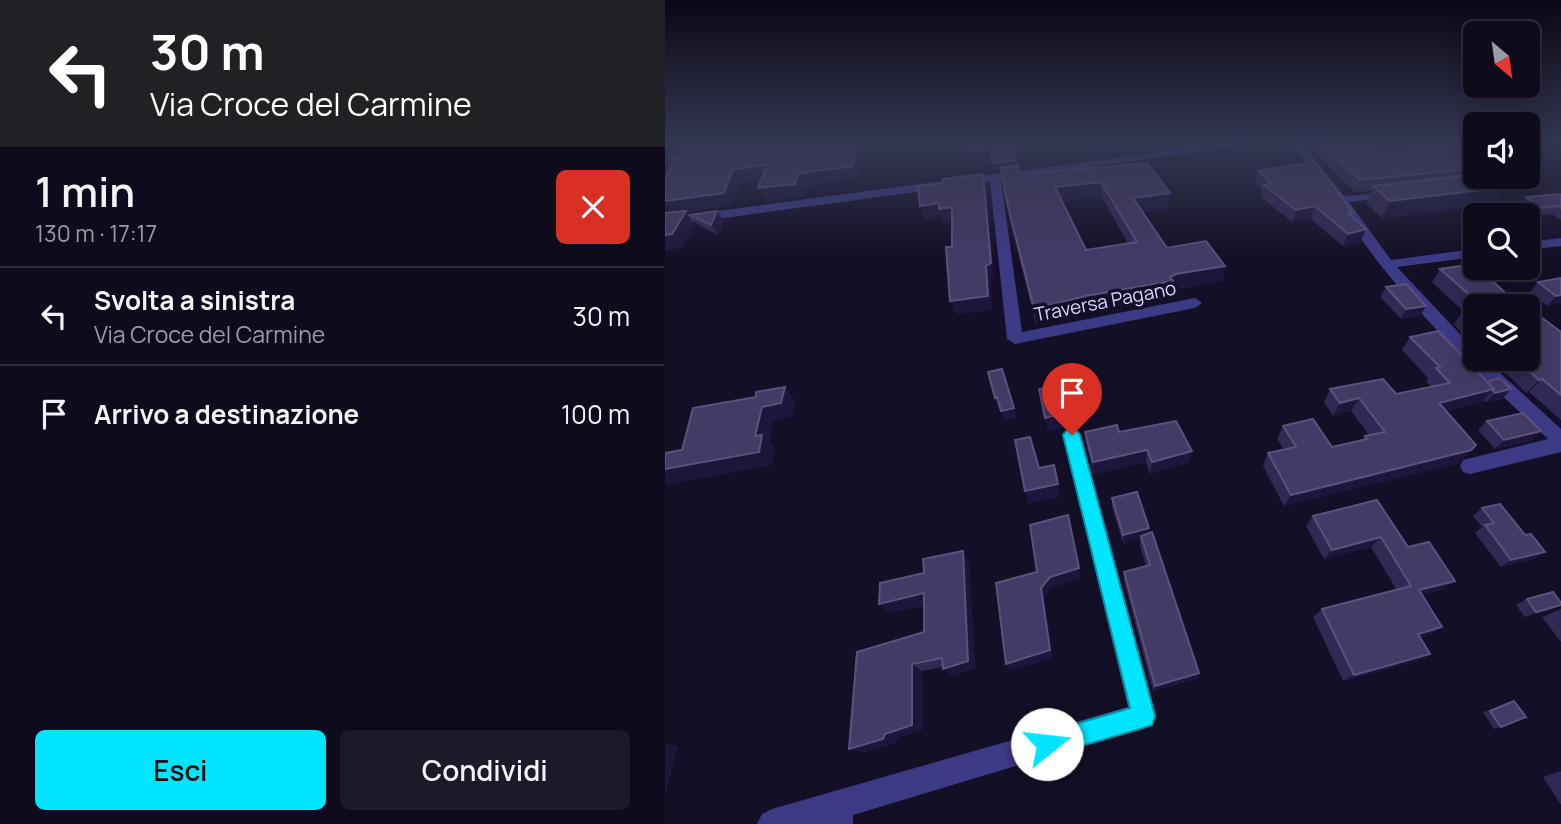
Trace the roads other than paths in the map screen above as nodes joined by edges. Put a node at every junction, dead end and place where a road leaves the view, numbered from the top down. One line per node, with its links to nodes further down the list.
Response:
1 (969, 181): 6 (street)
2 (995, 181): 11 (street, Traversa Pagano)
3 (1327, 181): 5 (street)
4 (1410, 191): 5 (street)
5 (1341, 200): 10 (street)
6 (665, 222)
7 (1561, 242): 8 (street)
8 (1540, 245)
9 (1463, 254): 10 (street)
10 (1387, 264): 13 (street)
11 (1195, 303)
12 (1072, 435): 15 (street)
13 (1561, 442): 14 (street)
14 (1470, 466)
15 (839, 814): 16 (street)
16 (772, 824)

